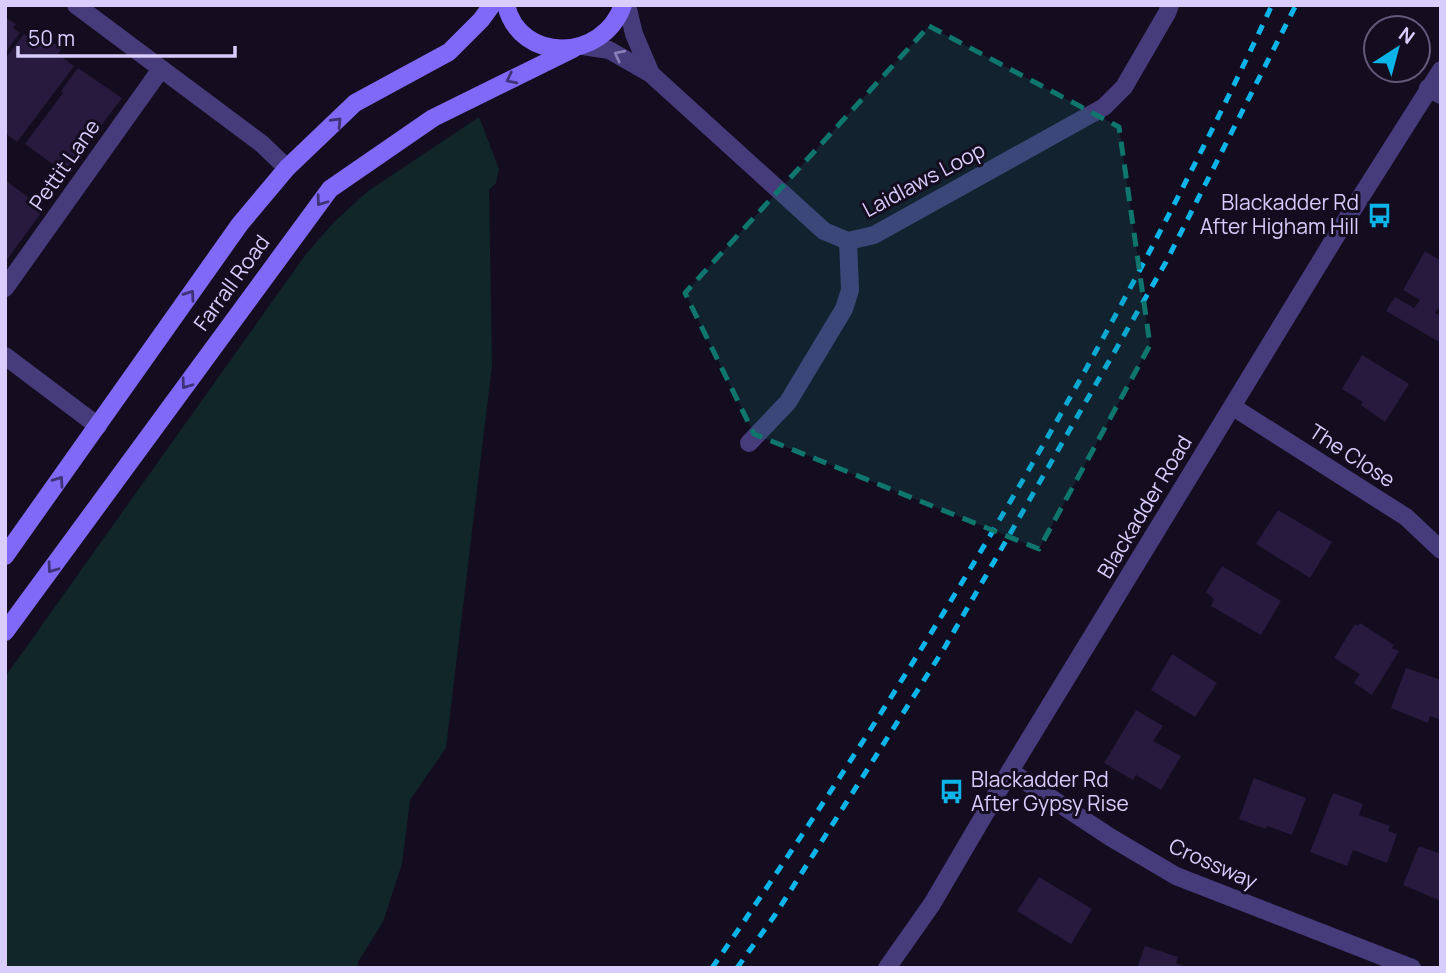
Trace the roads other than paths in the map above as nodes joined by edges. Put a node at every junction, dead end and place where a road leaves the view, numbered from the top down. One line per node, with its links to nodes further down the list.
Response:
1 (76, 5): 7 (street)
2 (492, 5): 11 (main road, Farrall Road, one-way to 2)
3 (506, 5): 6 (main road)
4 (625, 5): 6 (main road, Farrall Road); 9 (street, Laidlaws Loop)
5 (1170, 5): 12 (street, Laidlaws Loop)
6 (578, 47): 9 (street, Laidlaws Loop, one-way to 6); 20 (main road, Farrall Road, one-way to 20)
7 (161, 69): 11 (street); 13 (street, Pettit Lane)
8 (1441, 70): 10 (street, Blackadder Road)
9 (651, 74): 12 (street, Laidlaws Loop)
10 (1435, 91): 15 (street, Blackadder Road)
11 (287, 168): 16 (main road, Farrall Road, one-way to 11)
12 (848, 241): 17 (street)
13 (5, 288)
14 (5, 356): 16 (street)
15 (1233, 407): 18 (street, The Close); 21 (street, Blackadder Road)
16 (99, 426): 19 (main road, Farrall Road, one-way to 16)
17 (749, 443)
18 (1441, 550)
19 (5, 556)
20 (5, 632)
21 (1010, 771): 22 (street, Blackadder Road); 23 (street, Crossway)
22 (887, 968)
23 (1412, 968)

